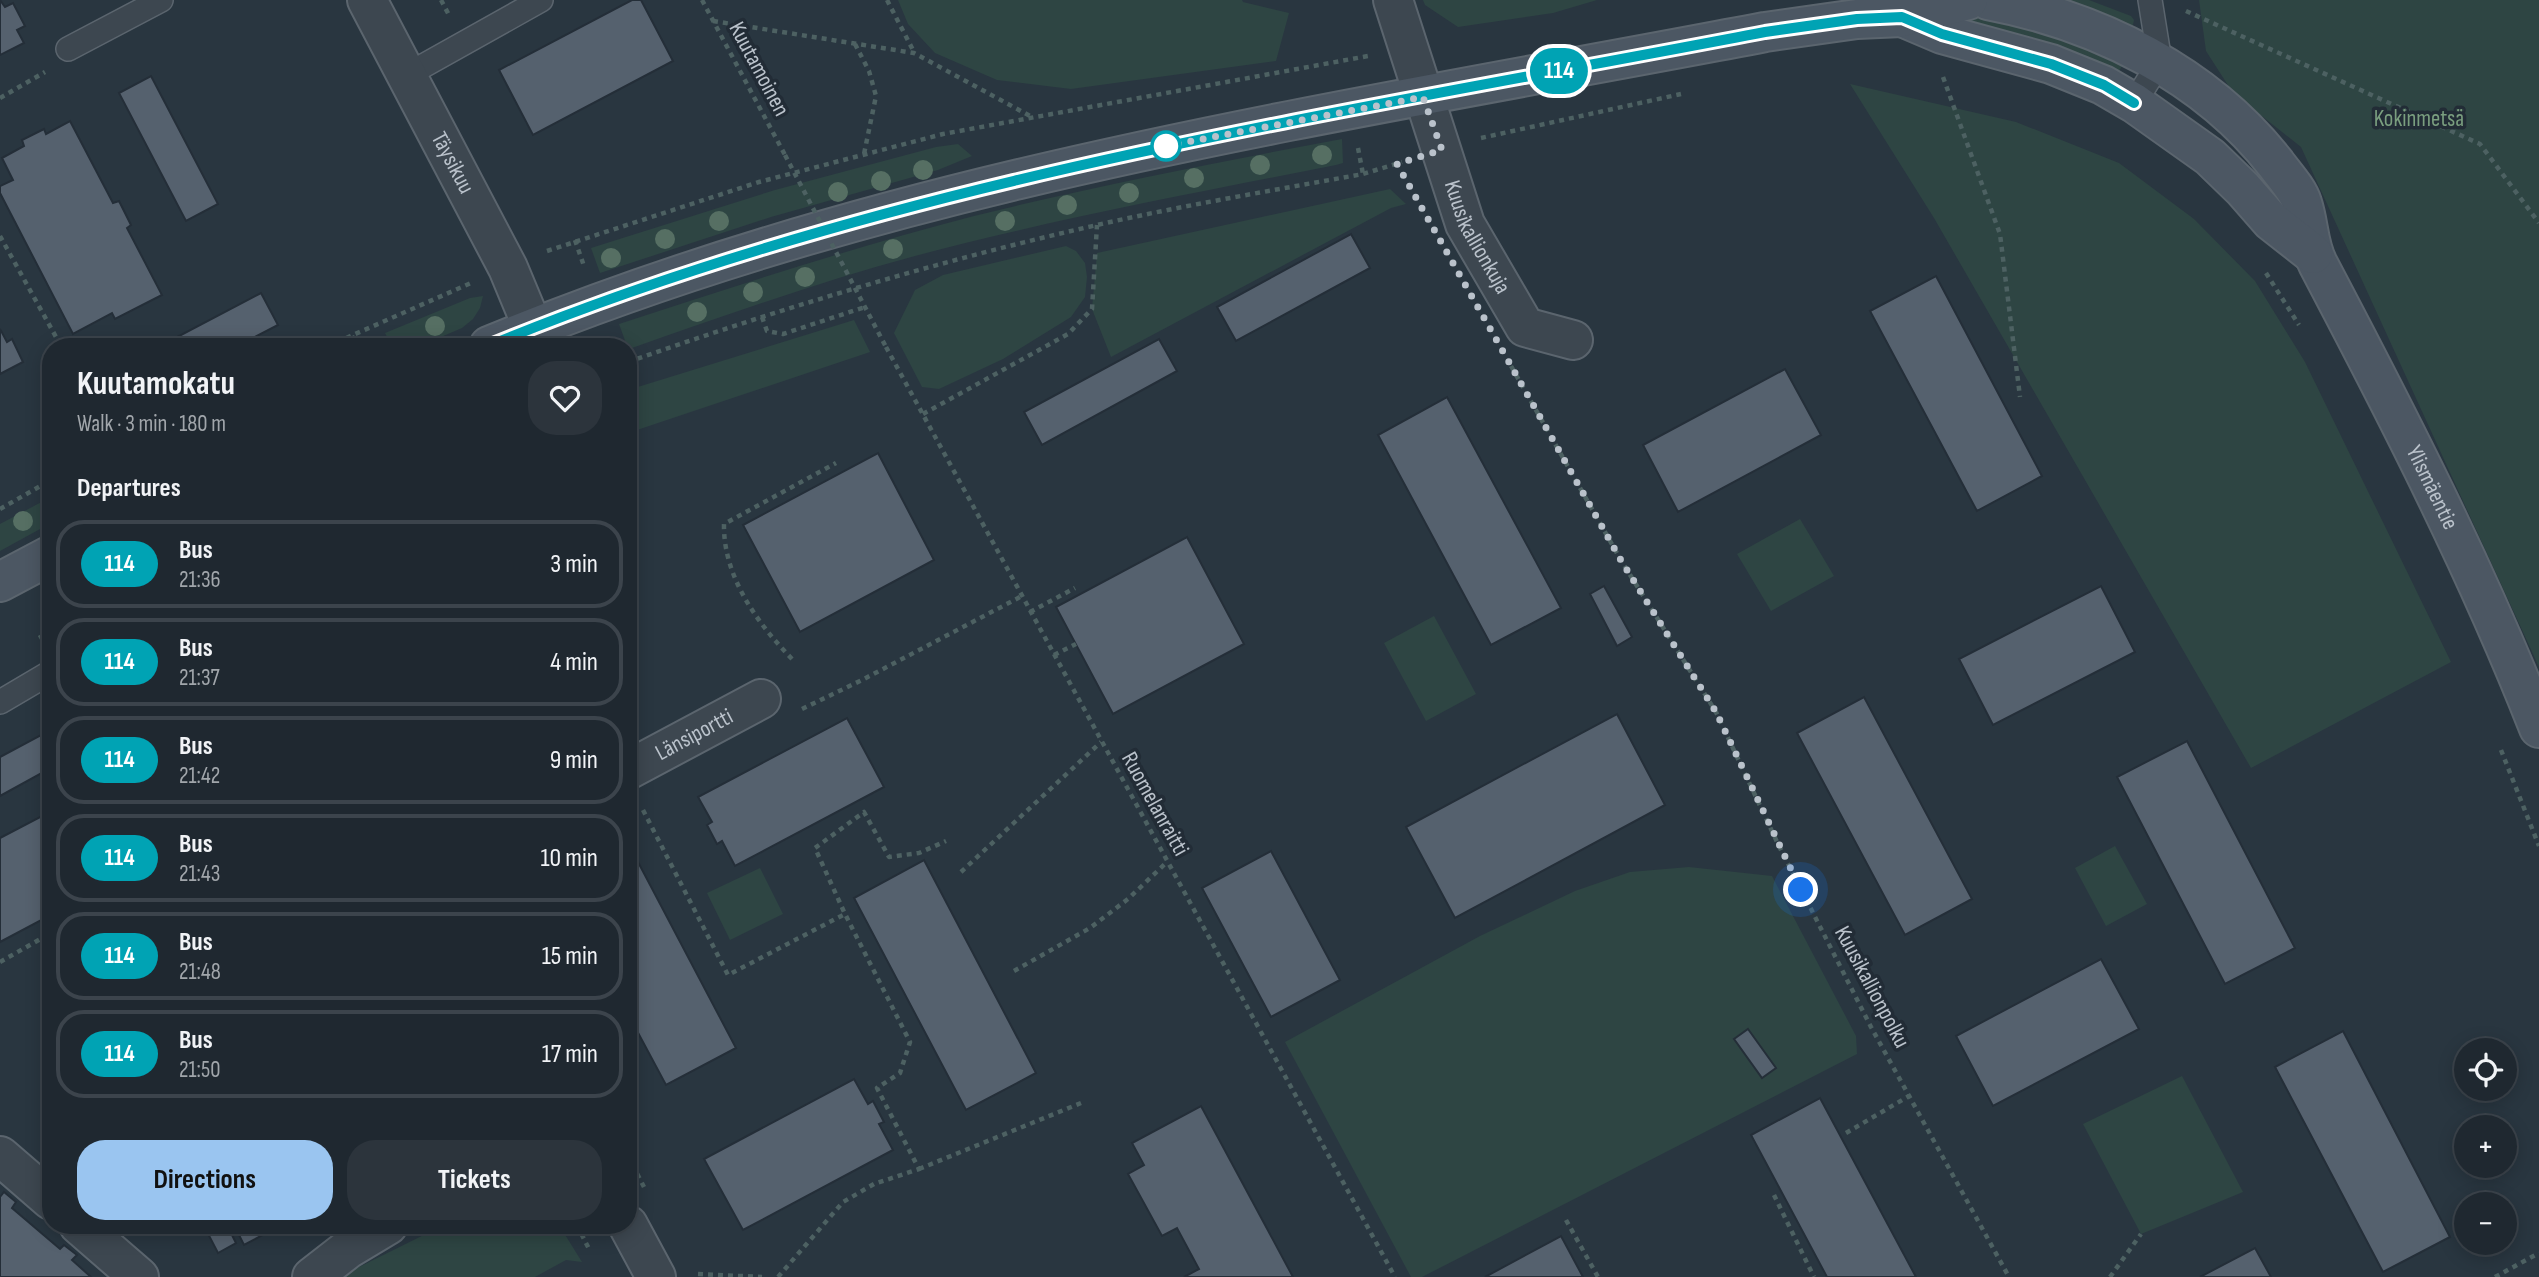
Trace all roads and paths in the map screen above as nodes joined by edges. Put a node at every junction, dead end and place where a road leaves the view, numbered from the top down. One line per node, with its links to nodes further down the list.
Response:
1 (161, 0): 13 (lane)
2 (367, 0): 18 (street, Täysikuu)
3 (541, 0): 18 (lane)
4 (702, 0): 10 (path, Kuutamoinen)
5 (887, 0): 14 (path)
6 (1393, 0): 20 (street, Kuusikallionkuja)
7 (1988, 0): 16 (main road, Ylismäentie)
8 (2150, 0): 16 (lane)
9 (2182, 9): 28 (path)
10 (713, 21): 12 (path); 35 (path, Kuutamoinen, bridge)
11 (1950, 21): 20 (main road, Ylismäentie); 22 (main road, Ylismäentie); 46 (path)
12 (854, 43): 14 (path); 25 (path)
13 (68, 49)
14 (914, 53): 23 (path)
15 (1339, 61): 23 (path)
16 (2160, 62): 22 (lane); 32 (main road, Ylismäentie)
17 (52, 68): 21 (path)
18 (407, 75): 33 (street, Täysikuu)
19 (1685, 93): 24 (path)
20 (1423, 97): 24 (street, Kuusikallionkuja); 37 (main road)
21 (0, 98)
22 (2134, 103): 32 (main road, Ylismäentie)
23 (1032, 117): 25 (path)
24 (1442, 150): 26 (path); 43 (street, Kuusikallionkuja)
25 (864, 154): 33 (path)
26 (1397, 164): 27 (path); 29 (path)
27 (1403, 175)
28 (2539, 223)
29 (1097, 225): 36 (path); 47 (path)
30 (0, 236): 31 (path)
31 (2, 245): 40 (path)
32 (2313, 254): 62 (main road, Ylismäentie)
33 (508, 268): 37 (street, Täysikuu); 39 (path)
34 (2266, 272): 38 (path)
35 (865, 307): 36 (path); 47 (path, Ruomelanraitti, bridge)
36 (762, 317): 44 (path)
37 (533, 328): 42 (main road)
38 (2301, 328)
39 (352, 336): 41 (path)
40 (56, 338)
41 (347, 338)
42 (508, 338)
43 (1573, 340)
44 (637, 359)
45 (1507, 359): 76 (path, Kuusikallionpolku)
46 (2020, 397)
47 (923, 414): 54 (path, Ruomelanraitti)
48 (836, 463): 58 (path)
49 (42, 485): 50 (path)
50 (0, 509)
51 (42, 560): 52 (main road)
52 (0, 582)
53 (1075, 587): 55 (path)
54 (1022, 596): 55 (path, Ruomelanraitti); 61 (path)
55 (1030, 612): 57 (path, Ruomelanraitti)
56 (1076, 645): 57 (path)
57 (1055, 655): 63 (path, Ruomelanraitti)
58 (792, 659)
59 (42, 677): 60 (lane)
60 (0, 702)
61 (776, 707): 65 (street, Länsiportti)
62 (2539, 727)
63 (1101, 742): 70 (path, Ruomelanraitti); 71 (path)
64 (2497, 742): 67 (path)
65 (637, 766)
66 (641, 807): 72 (path)
67 (2536, 831): 69 (path)
68 (946, 841): 72 (path)
69 (2539, 846)
70 (1167, 862): 75 (path); 94 (path, Ruomelanraitti)
71 (961, 872)
72 (845, 914): 80 (path)
73 (42, 938): 74 (path)
74 (0, 962)
75 (1014, 971)
76 (1909, 1096): 78 (path); 97 (path, Kuusikallionpolku)
77 (1081, 1103): 80 (path)
78 (1846, 1133)
79 (0, 1156): 81 (street)
80 (919, 1169): 93 (path)
81 (42, 1192)
82 (1774, 1195): 96 (path)
83 (1566, 1220): 95 (path)
84 (89, 1234): 90 (street)
85 (373, 1234): 91 (street)
86 (636, 1234): 89 (street)
87 (2141, 1234): 98 (path)
88 (2539, 1253): 99 (path)
89 (673, 1275): 92 (path)
90 (139, 1277)
91 (312, 1277)
92 (762, 1277)
93 (778, 1277)
94 (1395, 1277)
95 (1598, 1277)
96 (1814, 1277)
97 (2009, 1277)
98 (2110, 1277)
99 (2495, 1277)

